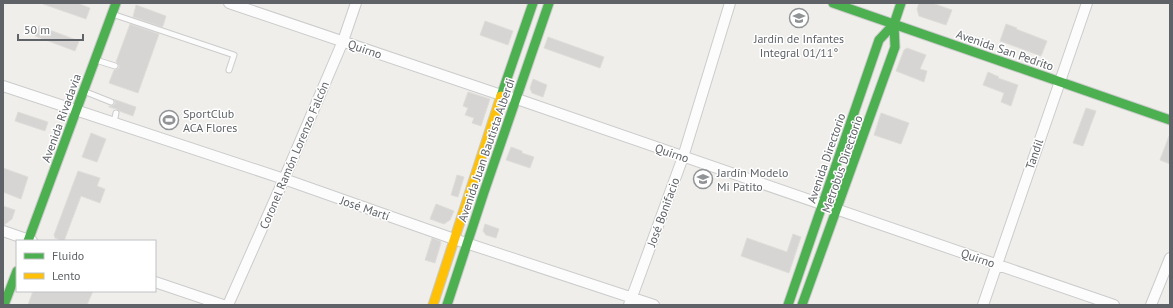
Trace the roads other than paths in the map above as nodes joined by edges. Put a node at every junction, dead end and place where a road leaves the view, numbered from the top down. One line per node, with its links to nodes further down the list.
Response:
1 (116, 3): 10 (main road, Avenida Rivadavia)
2 (229, 3): 12 (street, Quirno)
3 (356, 3): 12 (street, Coronel Ramón Lorenzo Falcón)
4 (533, 3): 21 (main road, Avenida Juan Bautista Alberdi)
5 (549, 3): 21 (main road, Avenida Juan Bautista Alberdi)
6 (730, 3): 26 (street, José Bonifacio)
7 (833, 3): 11 (main road, Avenida San Pedrito)
8 (901, 3): 11 (main road, Avenida Directorio)
9 (1087, 3): 18 (street, Tandil)
10 (112, 14): 14 (main road, Avenida Rivadavia); 16 (lane)
11 (894, 24): 13 (lane); 18 (main road, Avenida San Pedrito); 29 (main road, Avenida Directorio); 29 (main road, Avenida Directorio)
12 (343, 41): 21 (street, Quirno); 27 (street, Coronel Ramón Lorenzo Falcón)
13 (885, 43)
14 (95, 59): 15 (lane); 20 (main road, Avenida Rivadavia)
15 (115, 66)
16 (229, 70)
17 (516, 81): 21 (lane)
18 (1059, 82): 24 (main road, Avenida San Pedrito); 35 (street, Tandil)
19 (3, 86): 23 (street, José Martí)
20 (84, 91): 22 (lane); 23 (main road, Avenida Rivadavia)
21 (510, 97): 26 (street, Quirno); 28 (lane); 33 (main road, Avenida Juan Bautista Alberdi); 33 (main road, Avenida Juan Bautista Alberdi)
22 (111, 102)
23 (77, 110): 27 (street, José Martí); 32 (main road, Avenida Rivadavia)
24 (1170, 120)
25 (851, 139): 29 (lane, Metrobús Directorio)
26 (683, 157): 29 (street, Quirno); 39 (street, José Bonifacio)
27 (284, 179): 33 (street, José Martí); 42 (street, Coronel Ramón Lorenzo Falcón)
28 (473, 206)
29 (829, 206): 35 (street, Quirno); 46 (main road, Avenida Directorio); 47 (lane, Metrobús Directorio); 48 (main road, Avenida Directorio)
30 (3, 231): 31 (street)
31 (27, 240)
32 (30, 240)
33 (461, 241): 38 (main road, Avenida Juan Bautista Alberdi); 39 (street, José Martí); 43 (main road, Avenida Juan Bautista Alberdi)
34 (1170, 258): 51 (street)
35 (996, 264): 49 (street, Tandil); 50 (street, Quirno)
36 (16, 274): 40 (main road)
37 (156, 282): 41 (street)
38 (445, 301): 44 (lane)
39 (631, 301): 45 (street, José Martí)
40 (4, 305)
41 (223, 305)
42 (228, 305)
43 (433, 305)
44 (441, 305)
45 (654, 305)
46 (788, 305)
47 (794, 305)
48 (802, 305)
49 (982, 305)
50 (1114, 305)
51 (1151, 305)

